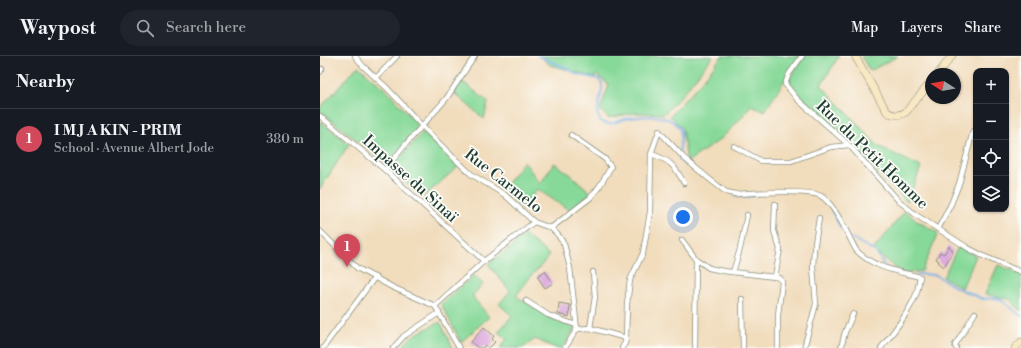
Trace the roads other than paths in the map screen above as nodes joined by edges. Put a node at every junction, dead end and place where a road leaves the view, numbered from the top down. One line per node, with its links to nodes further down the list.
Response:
1 (355, 56): 8 (street, Rue Carmelo)
2 (397, 56): 8 (street)
3 (475, 56): 11 (street)
4 (802, 56): 14 (street, Rue du Petit Homme)
5 (855, 56): 9 (street)
6 (952, 56): 7 (street)
7 (943, 68)
8 (376, 78): 11 (street, Rue Carmelo)
9 (925, 89)
10 (320, 116): 17 (street, Impasse du Sinaï)
11 (422, 126): 17 (street); 22 (street, Rue Carmelo)
12 (973, 131): 24 (street)
13 (571, 136): 23 (street)
14 (849, 145): 15 (street); 24 (street, Rue du Petit Homme)
15 (734, 146)
16 (651, 154): 18 (street); 42 (street); 54 (street)
17 (385, 170): 28 (street, Impasse du Sinaï)
18 (684, 183)
19 (775, 204): 33 (street)
20 (747, 215): 30 (street)
21 (819, 218): 52 (street)
22 (534, 222): 23 (street, Rue Carmelo); 28 (street)
23 (551, 228): 40 (street, Rue Carmelo)
24 (938, 229): 31 (street, Rue du Petit Homme)
25 (320, 231): 32 (street)
26 (682, 240): 27 (street)
27 (696, 259): 30 (street); 49 (street)
28 (484, 261): 36 (street)
29 (593, 272): 41 (street)
30 (732, 272): 33 (street)
31 (1021, 272)
32 (374, 277): 36 (street); 44 (street)
33 (775, 277): 51 (street)
34 (742, 299): 50 (street)
35 (526, 301): 40 (street)
36 (435, 306): 37 (street)
37 (439, 313): 45 (street); 46 (street)
38 (975, 313): 55 (street)
39 (853, 314): 53 (street)
40 (577, 327): 41 (street); 47 (street)
41 (590, 328): 42 (street)
42 (626, 338): 48 (street)
43 (1021, 342): 56 (street)
44 (323, 348)
45 (393, 348)
46 (460, 348)
47 (566, 348)
48 (622, 348)
49 (695, 348)
50 (743, 348)
51 (778, 348)
52 (804, 348)
53 (840, 348)
54 (881, 348)
55 (956, 348)
56 (1014, 348)

